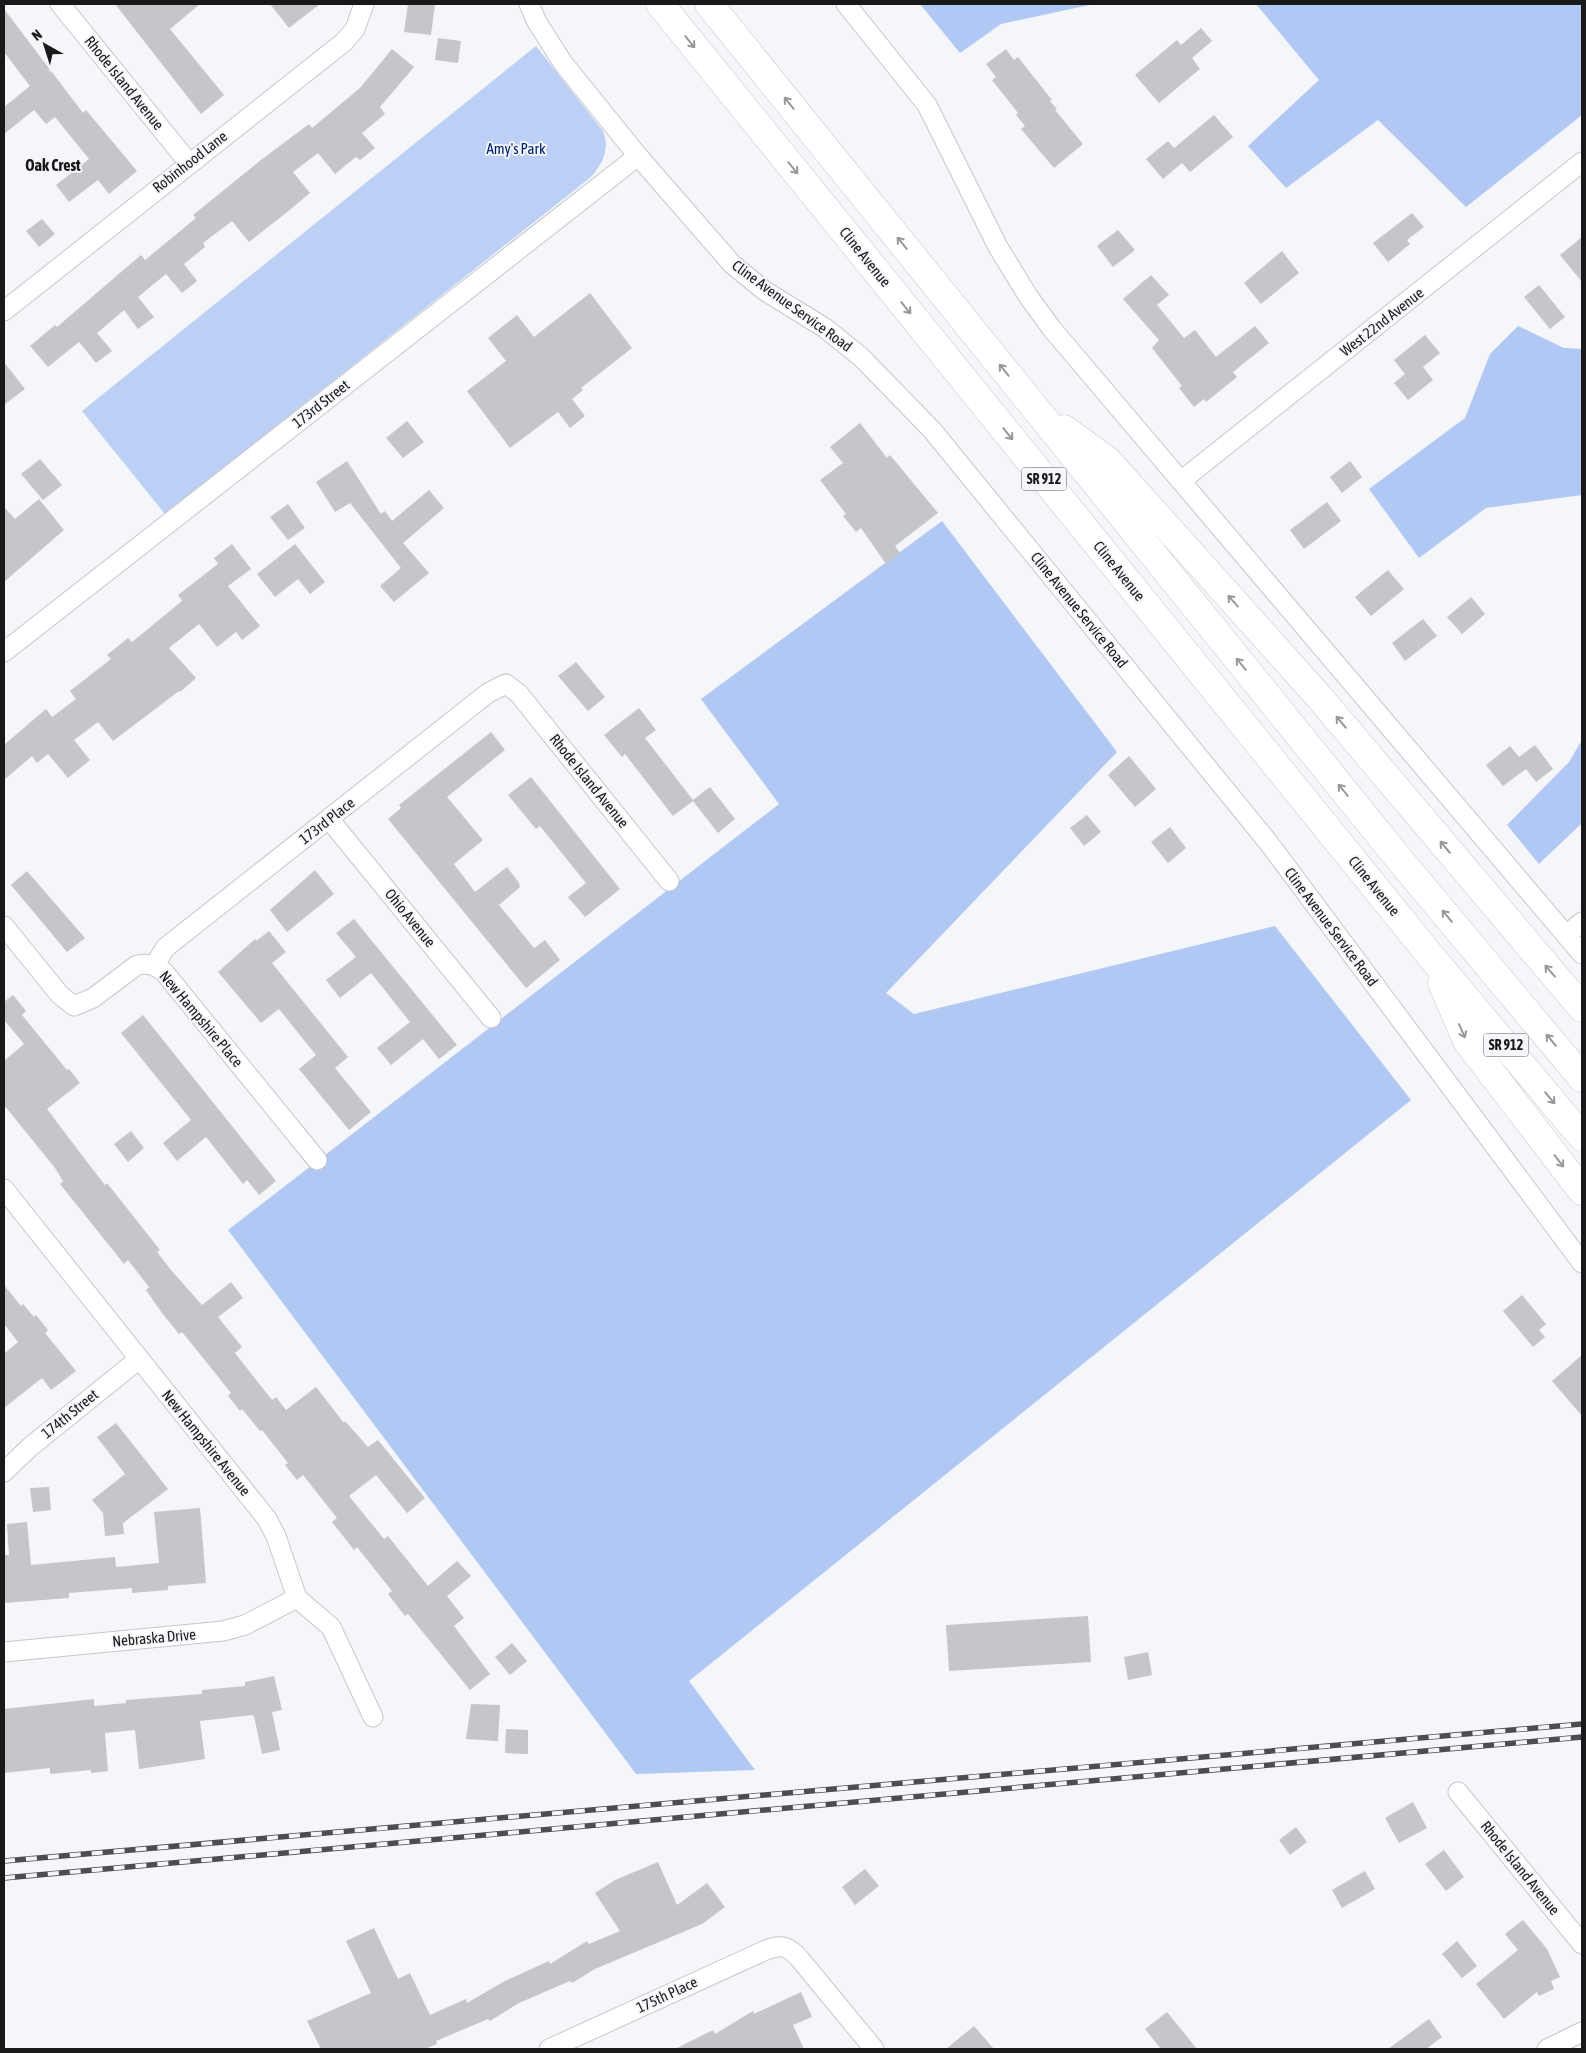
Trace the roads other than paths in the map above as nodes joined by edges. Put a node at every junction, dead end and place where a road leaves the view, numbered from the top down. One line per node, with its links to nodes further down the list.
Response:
1 (60, 4): 9 (street, Rhode Island Avenue)
2 (364, 4): 9 (street, Robinhood Lane)
3 (529, 4): 7 (street, Cline Avenue Service Road)
4 (660, 4): 20 (highway, Cline Avenue / SR 912, one-way to 20)
5 (709, 4): 11 (highway, SR 912, one-way to 5)
6 (846, 4): 12 (street)
7 (638, 156): 13 (street, 173rd Street); 30 (street, Cline Avenue Service Road)
8 (1582, 162): 12 (street, West 22nd Avenue)
9 (189, 163): 10 (street, Robinhood Lane)
10 (4, 311)
11 (1035, 408): 23 (highway, one-way to 11); 25 (highway, SR 912, one-way to 11)
12 (1180, 481): 19 (street)
13 (4, 652)
14 (506, 684): 15 (street, 173rd Place); 16 (street, Rhode Island Avenue)
15 (329, 819): 22 (street, 173rd Place); 24 (street, Ohio Avenue)
16 (669, 881)
17 (1582, 922): 19 (street)
18 (4, 926): 22 (street, New Hampshire Place)
19 (1566, 935): 21 (street)
20 (1429, 954): 26 (highway, Cline Avenue / SR 912, one-way to 26); 29 (highway, one-way to 29)
21 (1582, 954)
22 (154, 965): 27 (street, New Hampshire Place)
23 (1582, 1008)
24 (491, 1018)
25 (1582, 1078)
26 (1582, 1136)
27 (316, 1160)
28 (4, 1189): 31 (street, New Hampshire Avenue)
29 (1582, 1191)
30 (1582, 1263)
31 (139, 1359): 32 (street, 174th Street); 33 (street, New Hampshire Avenue)
32 (4, 1472)
33 (297, 1598): 34 (street, Nebraska Drive); 35 (street, New Hampshire Avenue)
34 (4, 1652)
35 (373, 1717)
36 (1458, 1792): 37 (street, Rhode Island Avenue)
37 (1582, 1944)
38 (1582, 2032): 41 (street)
39 (549, 2049): 40 (street, 175th Place)
40 (874, 2049)
41 (1547, 2049)

